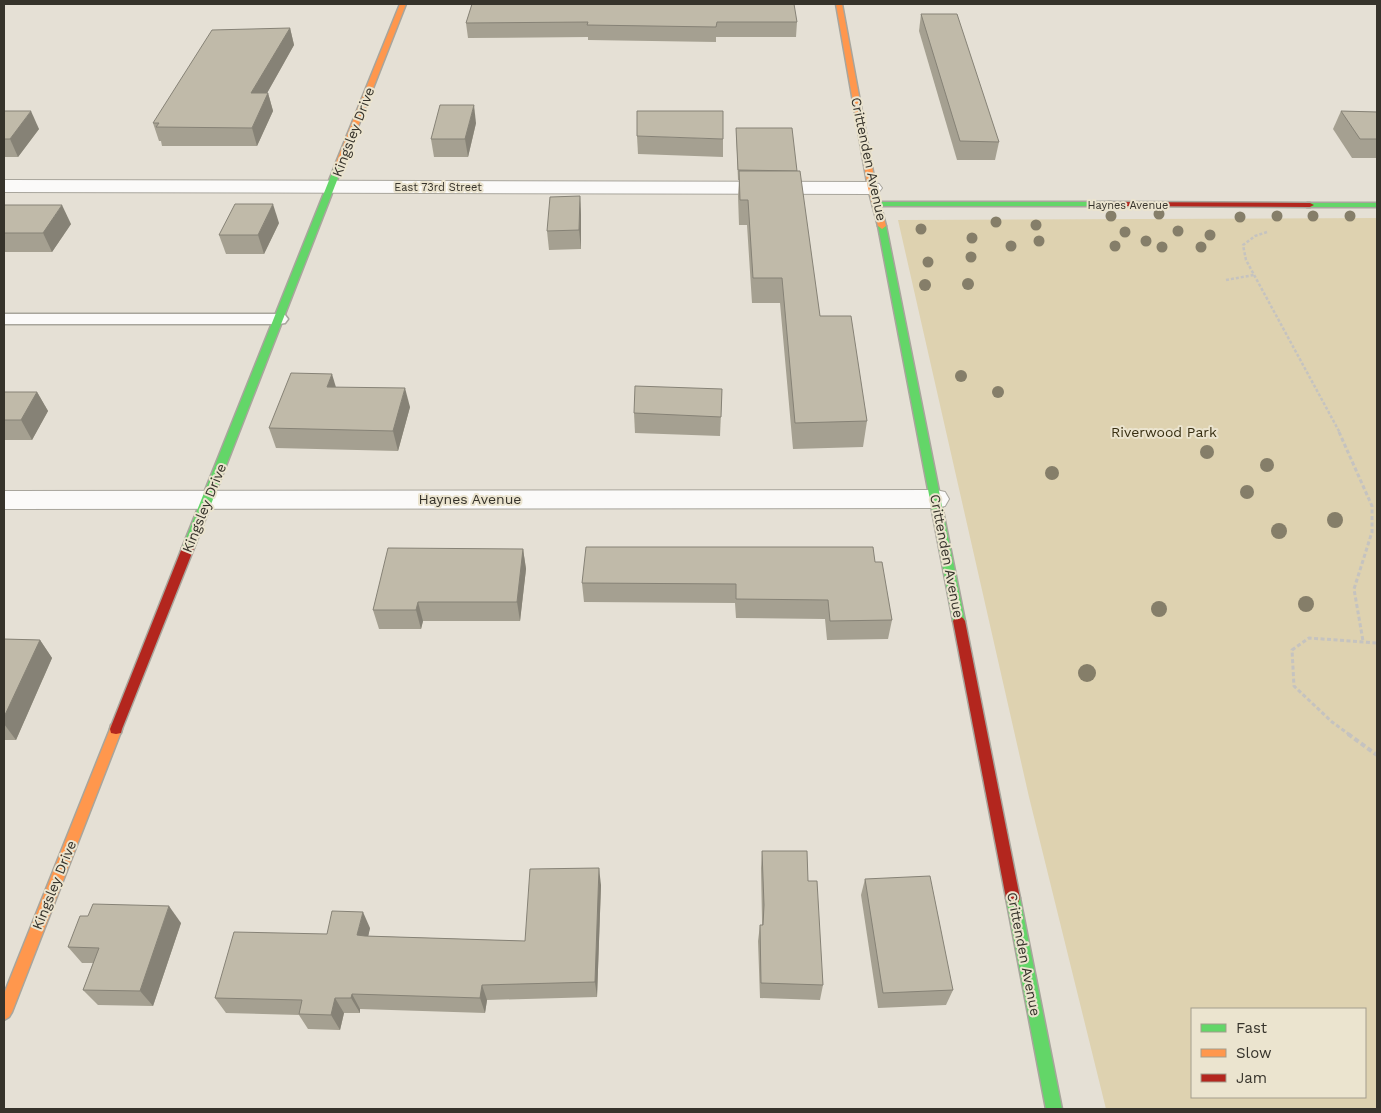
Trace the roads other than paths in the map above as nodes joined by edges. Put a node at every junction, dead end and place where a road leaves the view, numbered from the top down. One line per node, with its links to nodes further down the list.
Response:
1 (403, 4): 4 (street, Kingsley Drive)
2 (839, 4): 5 (street, Crittenden Avenue)
3 (4, 186): 4 (street, East 73rd Street)
4 (332, 186): 5 (street, East 73rd Street); 8 (street, Kingsley Drive)
5 (875, 196): 6 (street, Haynes Avenue); 9 (street, Crittenden Avenue)
6 (1377, 206)
7 (4, 319): 8 (lane)
8 (279, 319): 11 (street, Kingsley Drive)
9 (936, 499): 11 (street, Haynes Avenue); 13 (street, Crittenden Avenue)
10 (4, 500): 11 (street, Haynes Avenue)
11 (207, 500): 12 (street, Kingsley Drive)
12 (4, 1012)
13 (1054, 1109)

